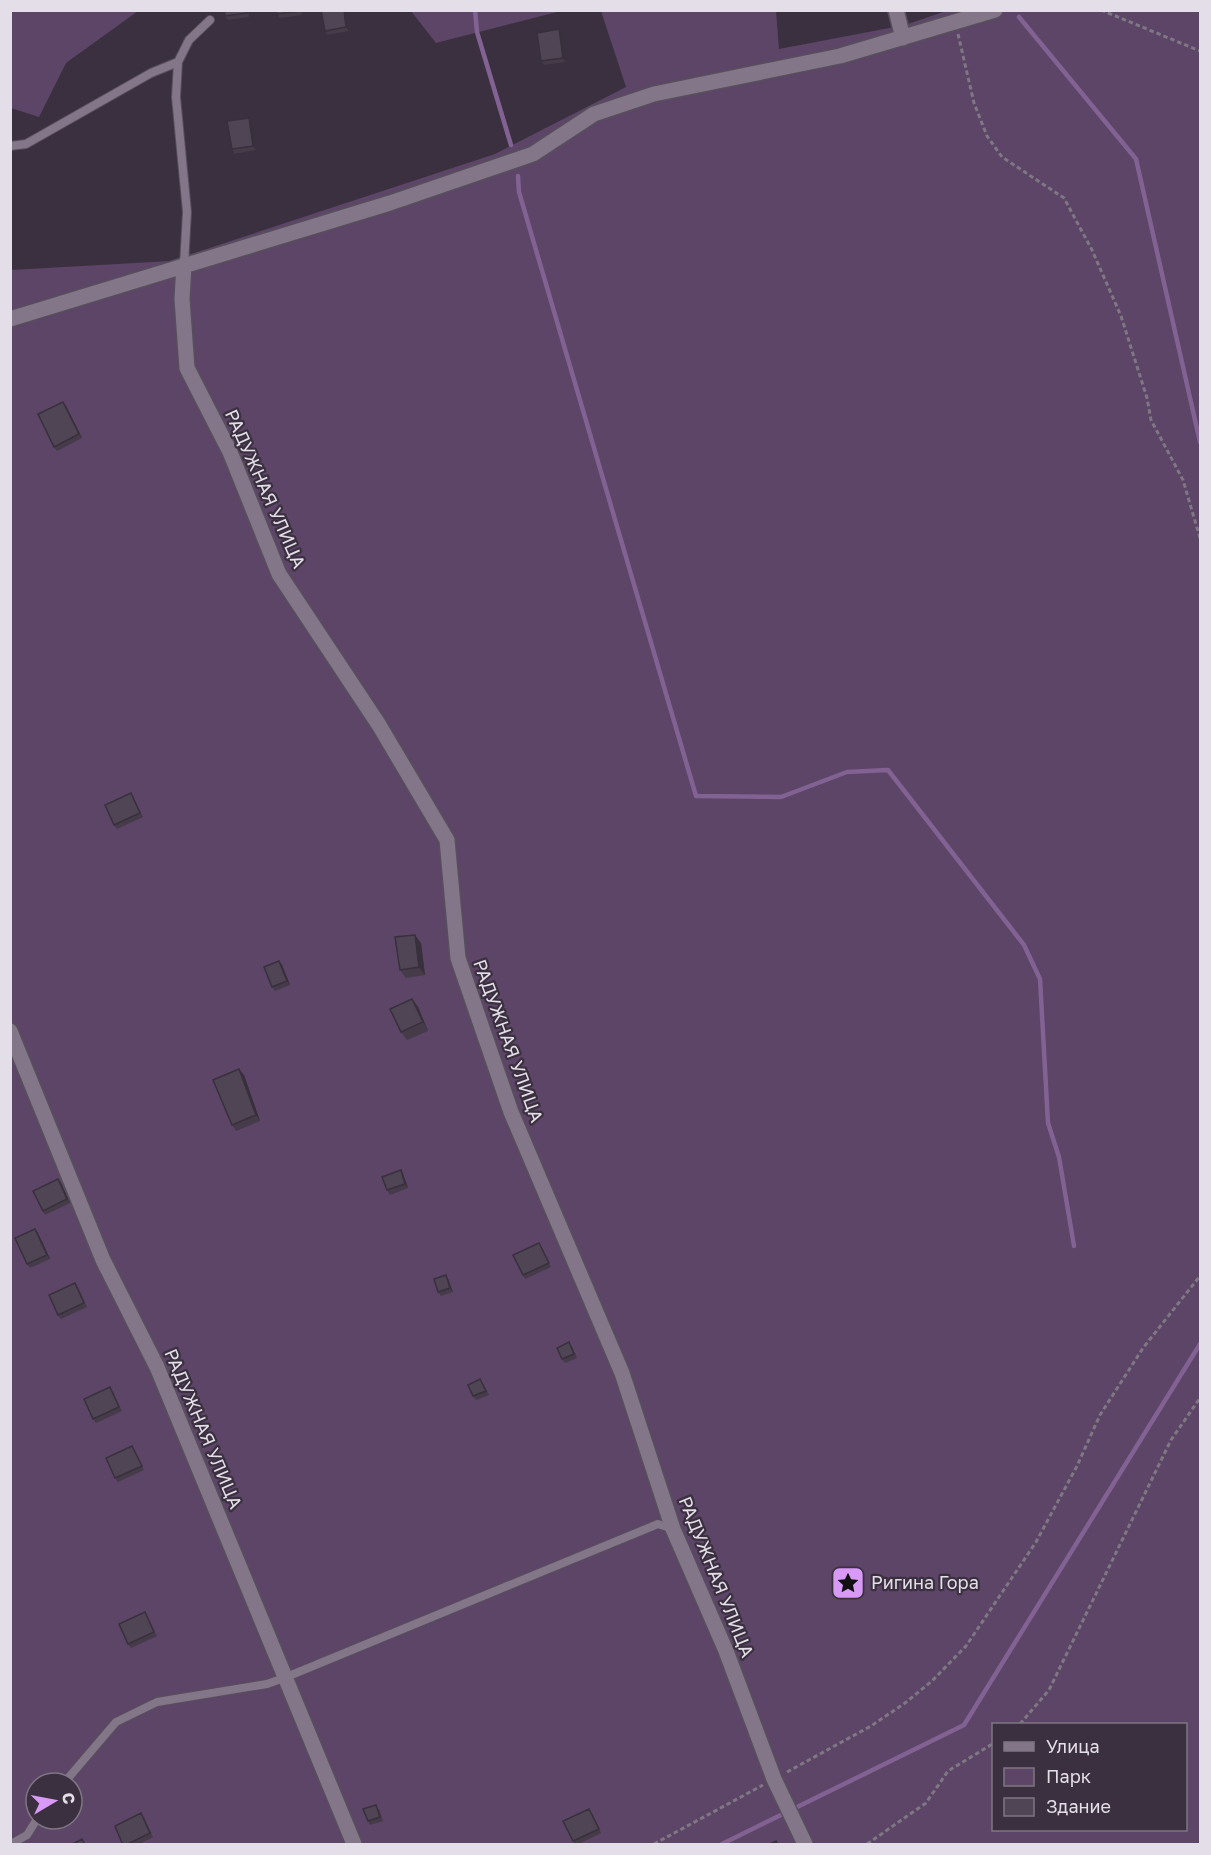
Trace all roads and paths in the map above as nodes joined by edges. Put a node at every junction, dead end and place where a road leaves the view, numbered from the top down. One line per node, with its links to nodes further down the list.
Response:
1 (896, 10): 6 (street)
2 (995, 10): 5 (street)
3 (1101, 10): 7 (path)
4 (210, 20): 8 (lane)
5 (954, 23): 6 (street); 12 (path)
6 (903, 38): 10 (street)
7 (1200, 51)
8 (178, 62): 9 (lane); 10 (lane)
9 (10, 146)
10 (184, 265): 11 (street); 16 (street, РАДУЖНАЯ УЛИЦА)
11 (10, 319)
12 (1200, 538)
13 (10, 1030): 17 (street, РАДУЖНАЯ УЛИЦА)
14 (1200, 1276): 21 (path)
15 (1200, 1398): 18 (path)
16 (673, 1529): 17 (lane); 21 (street, РАДУЖНАЯ УЛИЦА)
17 (284, 1678): 20 (lane); 24 (street, РАДУЖНАЯ УЛИЦА)
18 (1022, 1723)
19 (992, 1744): 27 (path)
20 (74, 1771)
21 (774, 1779): 25 (path); 26 (street, РАДУЖНАЯ УЛИЦА)
22 (30, 1831): 23 (lane)
23 (11, 1845)
24 (354, 1845)
25 (654, 1845)
26 (804, 1845)
27 (867, 1845)

